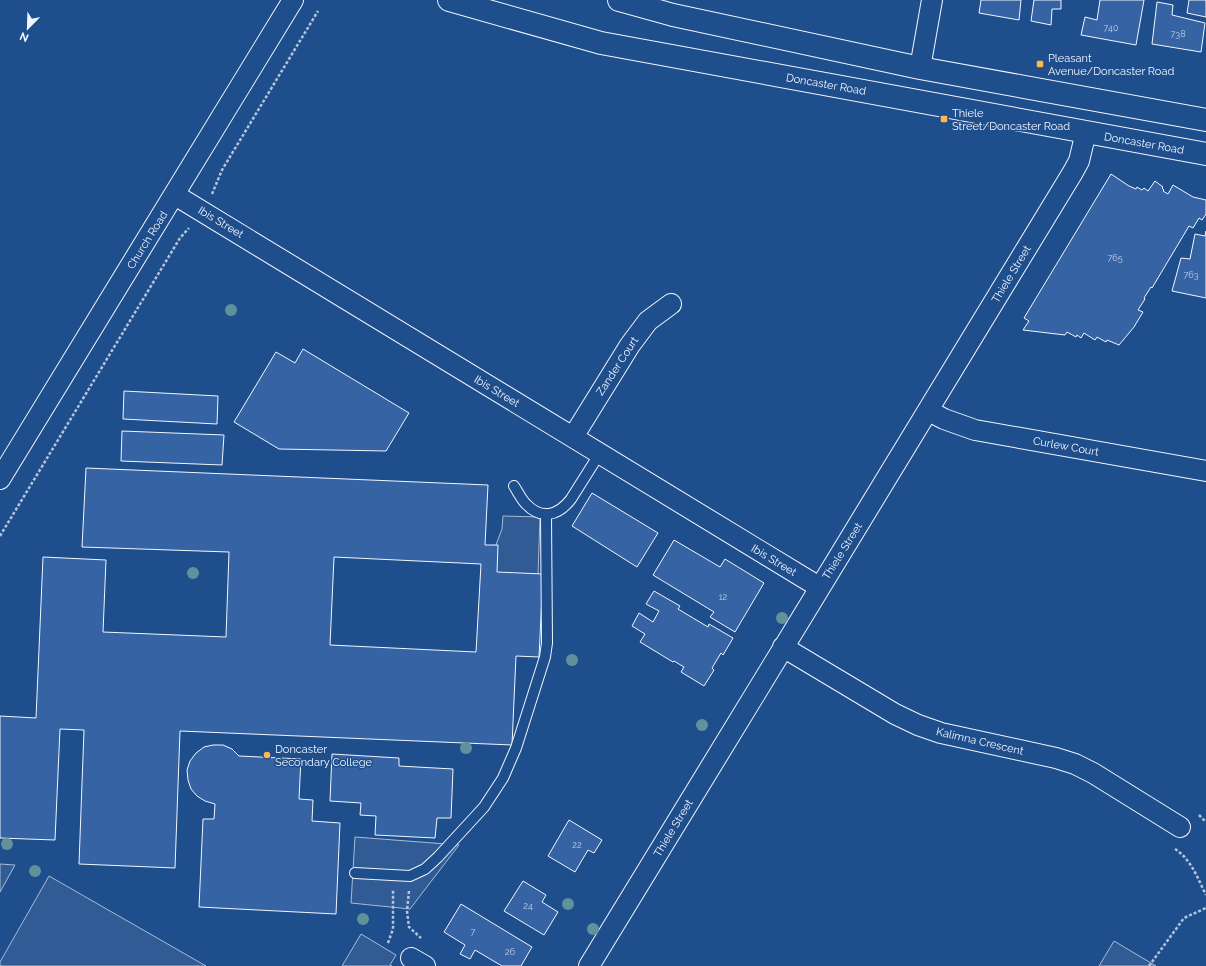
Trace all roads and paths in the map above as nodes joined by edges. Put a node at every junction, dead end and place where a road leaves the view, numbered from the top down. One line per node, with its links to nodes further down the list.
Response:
1 (293, 0): 10 (street, Church Road)
2 (449, 0): 8 (main road, Doncaster Road)
3 (619, 0): 6 (main road)
4 (932, 0): 6 (street)
5 (318, 11): 11 (path)
6 (920, 68): 7 (main road)
7 (1206, 120)
8 (1086, 132): 9 (main road, Doncaster Road); 13 (street, Thiele Street)
9 (1206, 154)
10 (175, 194): 11 (street, Ibis Street); 17 (street, Church Road)
11 (201, 210): 14 (street, Ibis Street); 20 (path)
12 (671, 304): 14 (street, Zander Court)
13 (929, 411): 16 (street, Curlew Court); 21 (street, Thiele Street)
14 (573, 437): 15 (street, Ibis Street)
15 (600, 453): 19 (lane); 21 (street, Ibis Street)
16 (1206, 471)
17 (0, 479)
18 (514, 486): 19 (lane)
19 (546, 515): 26 (lane)
20 (0, 536)
21 (819, 587): 22 (street, Thiele Street)
22 (783, 647): 23 (street, Kalimna Crescent); 32 (street, Thiele Street)
23 (1180, 827)
24 (1173, 847): 27 (path)
25 (355, 873): 26 (lane)
26 (393, 875): 31 (path)
27 (1206, 895)
28 (1206, 908): 33 (path)
29 (408, 911): 30 (path)
30 (424, 940)
31 (388, 943)
32 (589, 966)
33 (1149, 966)

